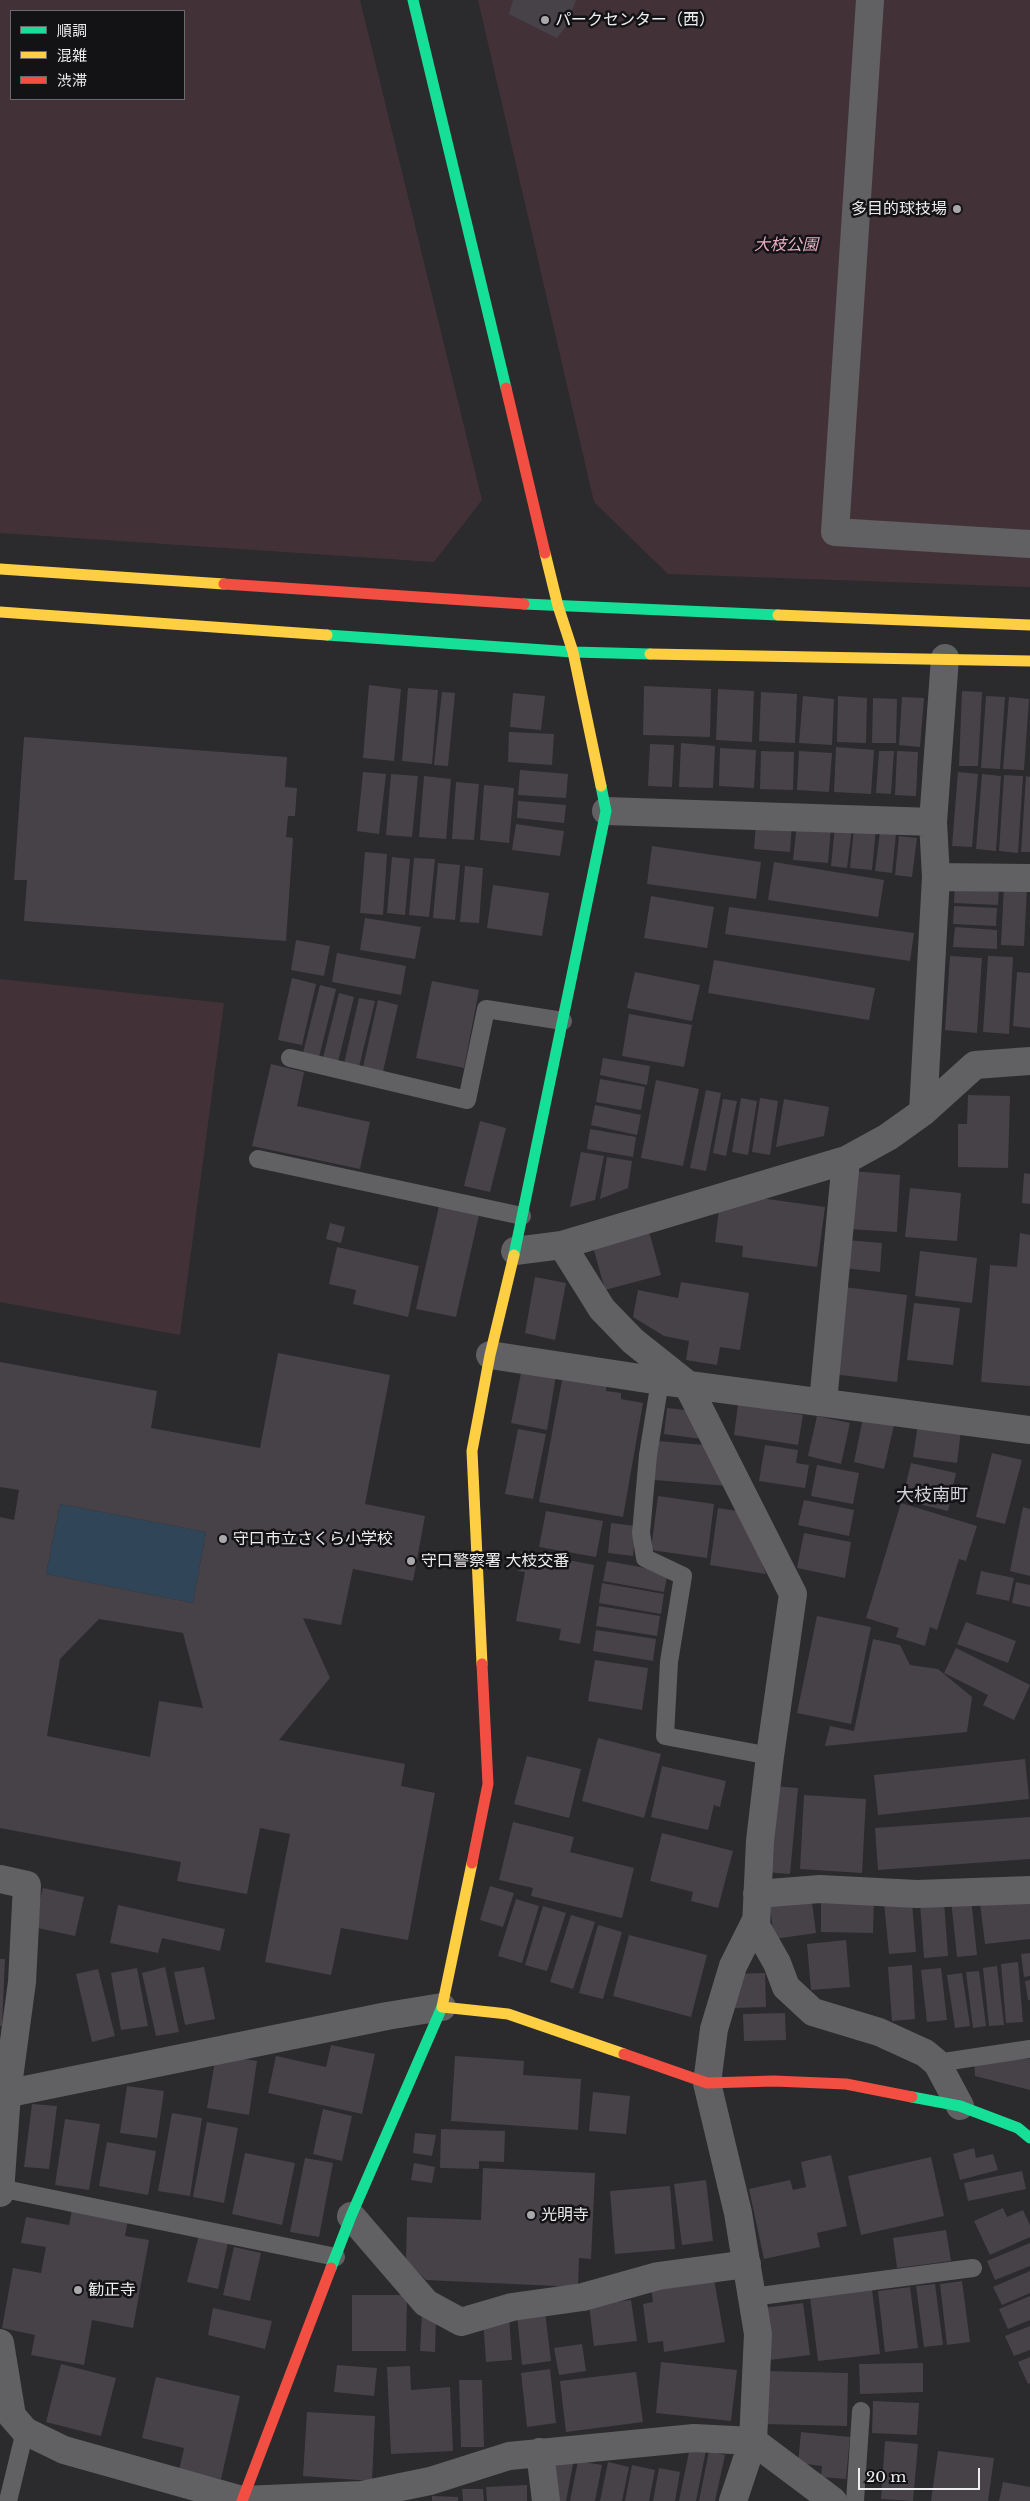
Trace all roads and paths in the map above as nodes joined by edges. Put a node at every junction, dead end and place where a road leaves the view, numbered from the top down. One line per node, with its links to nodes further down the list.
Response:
1 (413, 0): 5 (street)
2 (870, 0): 3 (street)
3 (1030, 544)
4 (0, 569): 5 (street)
5 (558, 606): 7 (street); 8 (street)
6 (0, 612): 8 (street)
7 (1030, 625)
8 (573, 652): 9 (street); 11 (street)
9 (945, 658): 10 (street); 12 (street)
10 (1030, 661)
11 (606, 811): 12 (street); 15 (street)
12 (933, 822): 13 (street)
13 (936, 877): 14 (street); 18 (street)
14 (1030, 878)
15 (563, 1022): 16 (lane); 21 (street)
16 (290, 1058)
17 (1030, 1061): 18 (street)
18 (923, 1112): 20 (street)
19 (258, 1159): 21 (lane)
20 (846, 1160): 22 (street); 27 (street)
21 (522, 1216): 23 (street)
22 (562, 1244): 23 (street); 26 (street)
23 (515, 1250): 24 (street)
24 (490, 1355): 25 (street); 33 (street)
25 (660, 1381): 26 (street); 29 (lane)
26 (687, 1384): 27 (street); 29 (street)
27 (823, 1402): 28 (street)
28 (1030, 1430)
29 (770, 1756): 32 (street)
30 (0, 1879): 37 (street)
31 (1030, 1890): 32 (street)
32 (756, 1907): 35 (street); 36 (street)
33 (442, 2007): 36 (street); 37 (street); 42 (street)
34 (1030, 2050): 35 (lane)
35 (937, 2062): 38 (street)
36 (707, 2082): 38 (street); 44 (street)
37 (4, 2094): 40 (street)
38 (960, 2106): 39 (street)
39 (1030, 2138)
40 (0, 2188): 41 (street); 43 (lane)
41 (0, 2192)
42 (351, 2216): 43 (street); 44 (street)
43 (336, 2257): 53 (street)
44 (747, 2264): 46 (street)
45 (973, 2268): 46 (lane)
46 (752, 2296): 50 (street)
47 (0, 2343): 49 (street)
48 (861, 2412): 57 (lane)
49 (25, 2431): 52 (lane); 53 (street)
50 (753, 2441): 51 (street); 55 (street); 56 (street)
51 (540, 2452): 53 (street); 54 (street)
52 (8, 2501)
53 (242, 2501)
54 (546, 2501)
55 (733, 2501)
56 (833, 2501)
57 (855, 2501)

